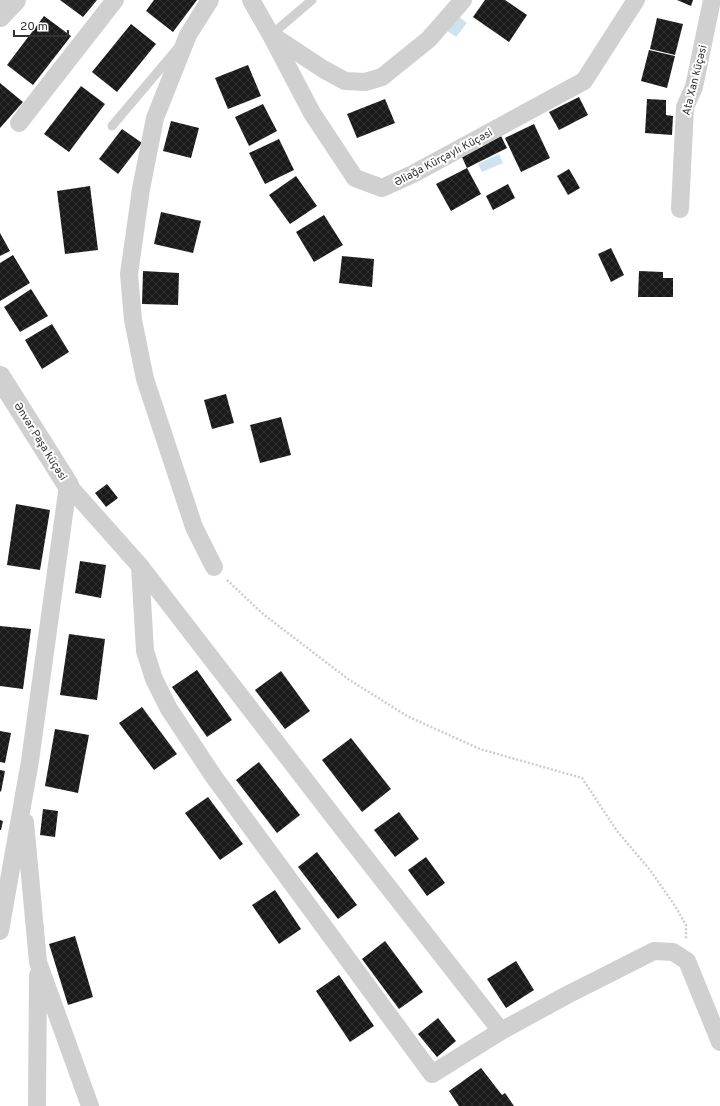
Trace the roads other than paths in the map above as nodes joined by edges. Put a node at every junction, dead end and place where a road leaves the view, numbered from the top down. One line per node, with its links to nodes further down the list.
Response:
1 (15, 0): 9 (street)
2 (115, 0): 12 (street)
3 (210, 0): 10 (street)
4 (251, 0): 11 (street, Əliağa Kürçaylı Küçəsi)
5 (312, 0): 11 (lane)
6 (463, 0): 11 (street)
7 (636, 0): 11 (street, Əliağa Kürçaylı Küçəsi)
8 (712, 0): 14 (street, Ata Xan küçəsi)
9 (0, 16)
10 (188, 35): 13 (lane); 18 (street)
11 (271, 35)
12 (19, 122)
13 (112, 126)
14 (680, 209)
15 (0, 377): 16 (street, Ənvər Paşa küçəsi)
16 (68, 485): 17 (street); 19 (street)
17 (140, 566): 22 (street); 22 (street)
18 (214, 567)
19 (23, 802): 20 (street); 21 (street)
20 (0, 931)
21 (38, 962): 24 (street); 25 (street)
22 (501, 1031): 23 (street)
23 (720, 1042)
24 (37, 1106)
25 (90, 1106)

